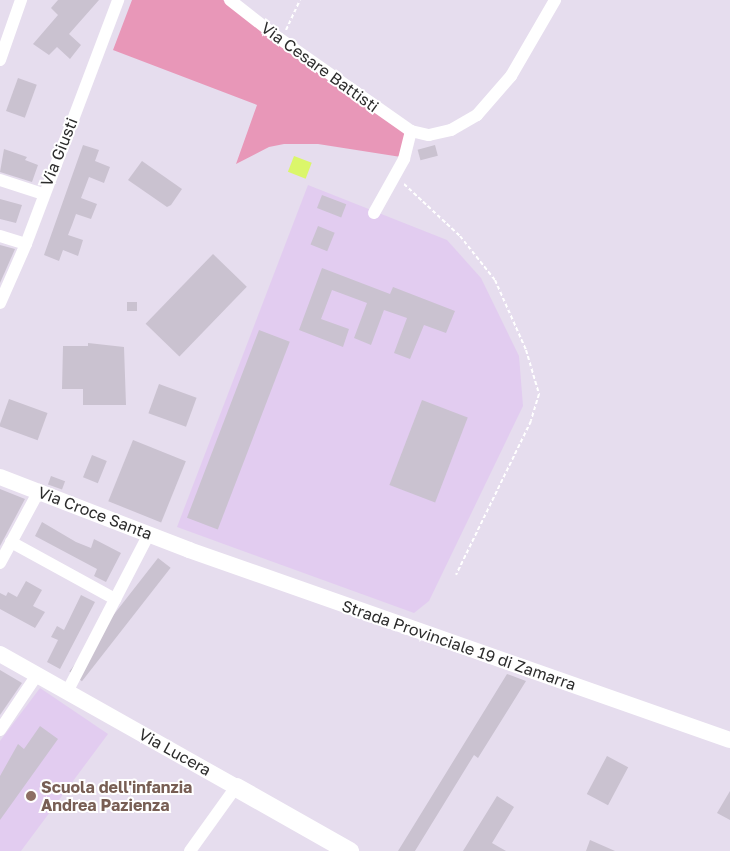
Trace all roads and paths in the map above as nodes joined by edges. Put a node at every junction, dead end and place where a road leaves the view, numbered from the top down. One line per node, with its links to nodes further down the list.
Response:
1 (21, 0): 7 (street)
2 (118, 0): 11 (street, Via Giusti)
3 (230, 0): 6 (street, Via Cesare Battisti)
4 (300, 0): 6 (path)
5 (555, 0): 8 (street)
6 (280, 39): 8 (street, Via Cesare Battisti)
7 (0, 60)
8 (411, 132): 9 (street)
9 (396, 176): 12 (street); 22 (path)
10 (0, 180): 11 (street)
11 (43, 194): 14 (street, Via Giusti)
12 (374, 213)
13 (0, 236): 14 (street)
14 (26, 244): 15 (street, Via Giusti)
15 (0, 303)
16 (0, 477): 17 (street, Via Croce Santa)
17 (39, 491): 18 (street, Via Croce Santa); 19 (street)
18 (149, 534): 20 (street, Via Croce Santa); 23 (street)
19 (11, 542): 21 (street); 23 (street)
20 (189, 550): 28 (street, Strada Provinciale 19 di Zamarra)
21 (1, 560)
22 (456, 576)
23 (115, 599): 26 (street)
24 (0, 654): 25 (street, Via Lucera)
25 (37, 675): 26 (street, Via Lucera); 27 (street)
26 (67, 692): 29 (street, Via Lucera)
27 (0, 730)
28 (730, 740)
29 (236, 787): 30 (street); 31 (main road, Via Lucera)
30 (190, 851)
31 (349, 851)

